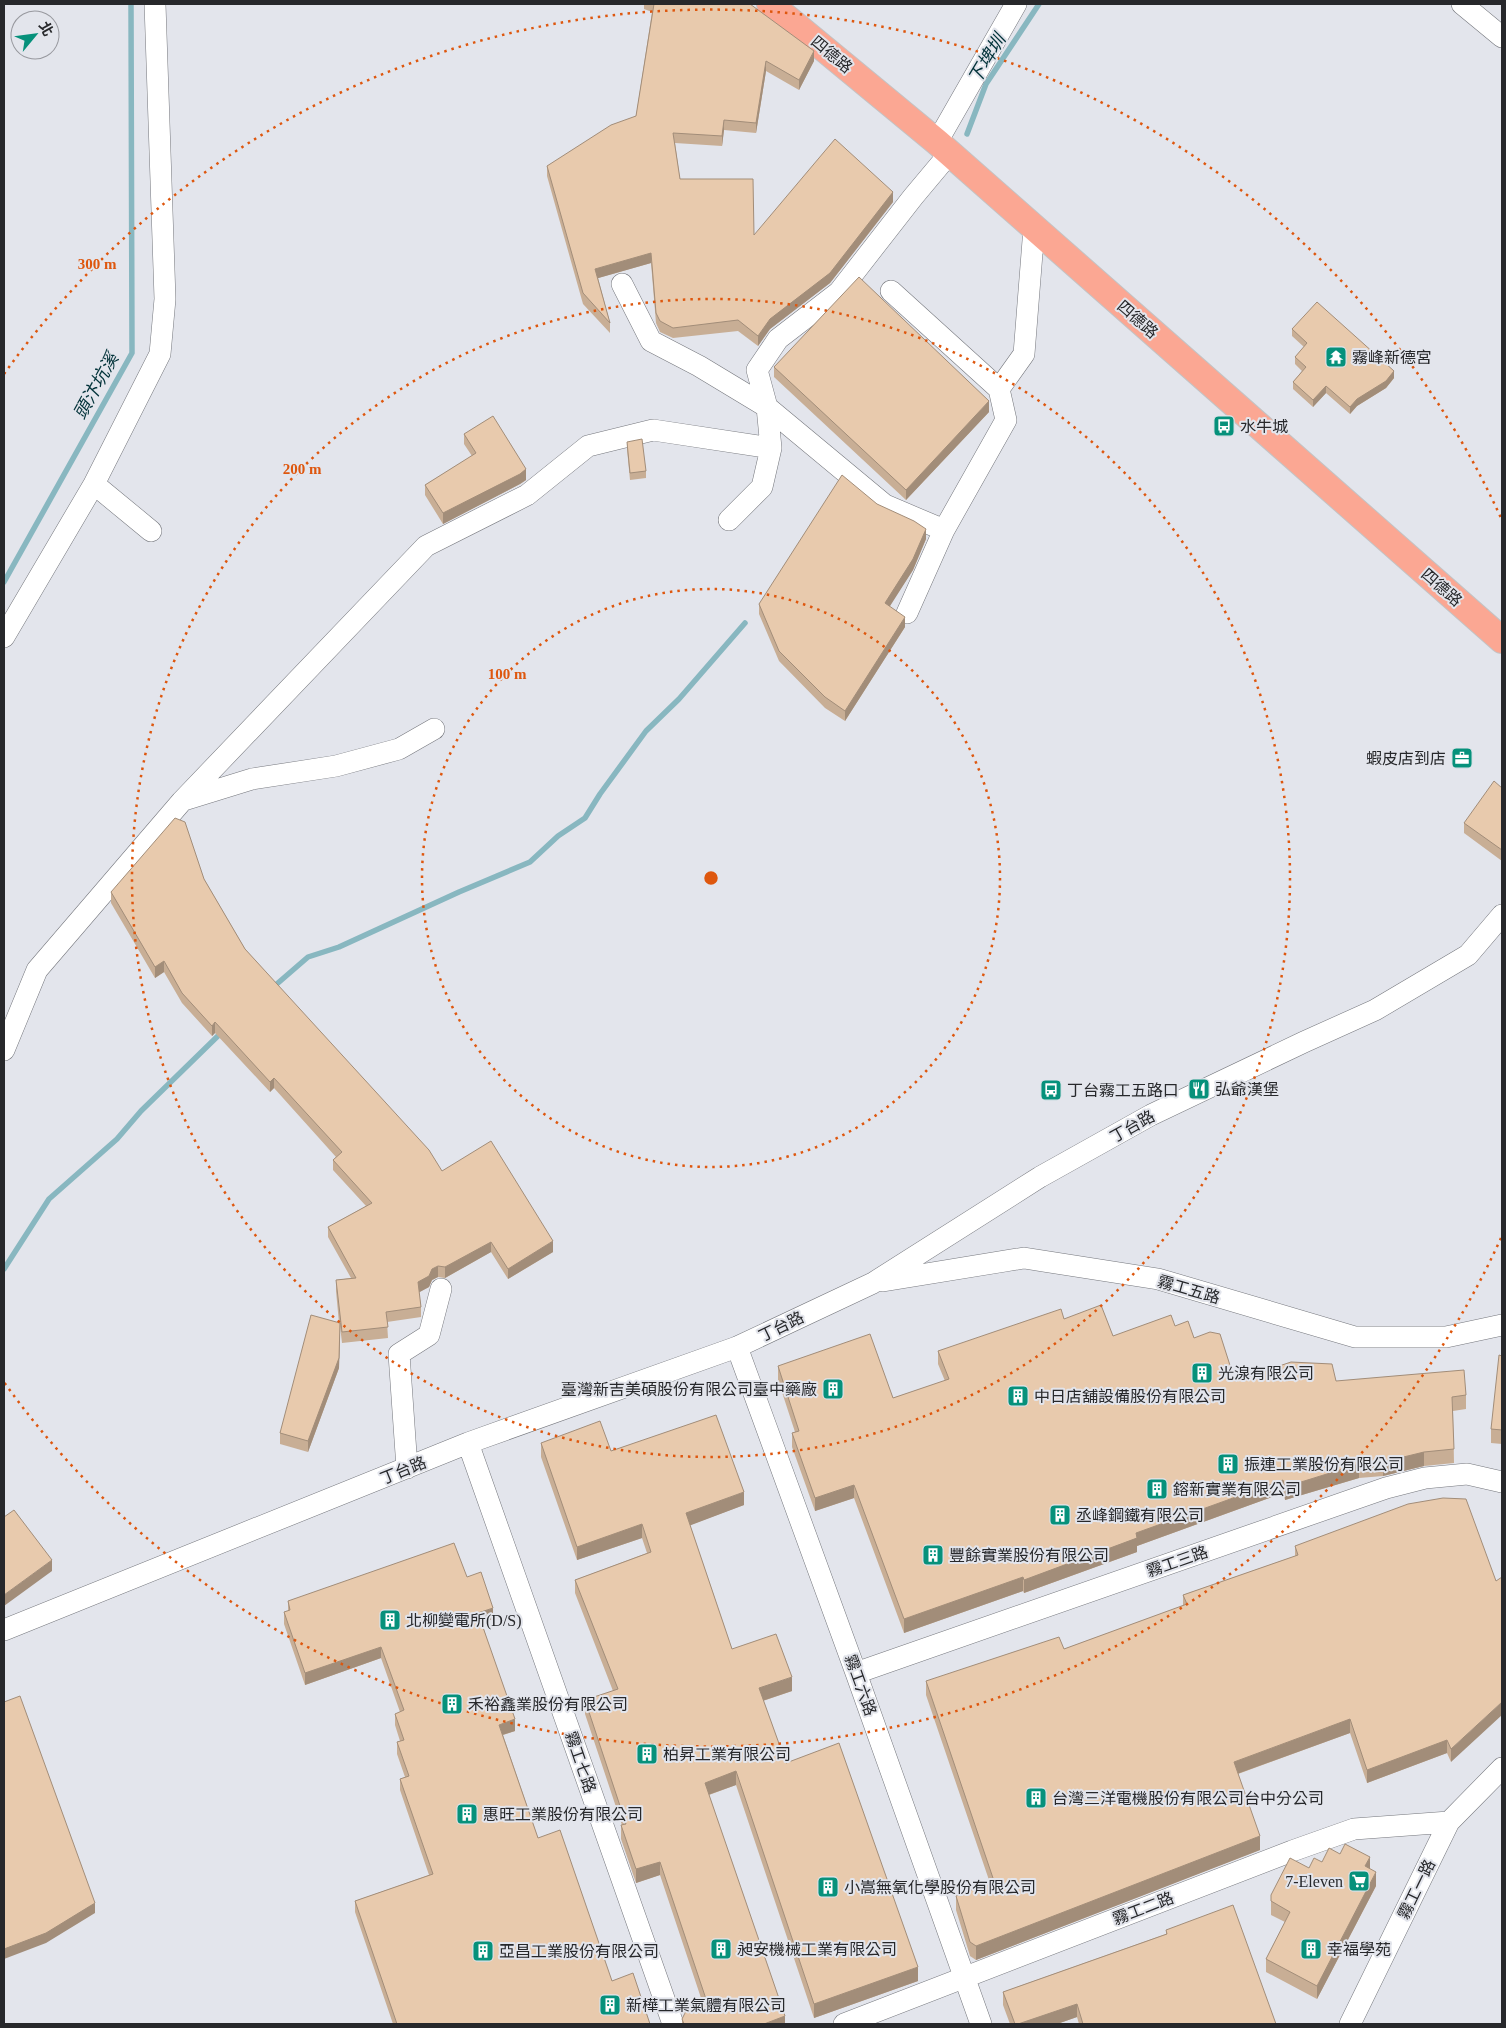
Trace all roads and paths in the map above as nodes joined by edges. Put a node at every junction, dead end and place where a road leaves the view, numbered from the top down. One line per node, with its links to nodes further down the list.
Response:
1 (155, 4): 13 (street)
2 (770, 4): 6 (main road, 四德路)
3 (1016, 4): 6 (street)
4 (1462, 4): 5 (street)
5 (1502, 37)
6 (943, 148): 7 (main road, 四德路); 11 (street)
7 (1034, 228): 10 (street); 19 (main road, 四德路)
8 (622, 284): 11 (street)
9 (891, 291): 10 (street)
10 (999, 389): 15 (street)
11 (767, 407): 12 (street); 15 (street)
12 (772, 448): 14 (street); 21 (street)
13 (94, 484): 16 (street); 18 (street)
14 (729, 520)
15 (944, 530): 17 (street)
16 (150, 531)
17 (907, 613)
18 (4, 637)
19 (1502, 640)
20 (434, 729): 21 (street)
21 (182, 801): 23 (street)
22 (1502, 915): 24 (street, 丁台路)
23 (4, 1050)
24 (872, 1283): 26 (street, 霧工五路); 27 (street, 丁台路)
25 (441, 1289): 29 (street)
26 (1502, 1325)
27 (737, 1347): 28 (street, 丁台路); 32 (street, 霧工六路)
28 (468, 1443): 29 (street, 丁台路); 36 (street, 霧工七路)
29 (407, 1468): 31 (street, 丁台路)
30 (1502, 1482): 32 (street, 霧工三路)
31 (4, 1630)
32 (856, 1673): 35 (street, 霧工六路)
33 (1502, 1768): 34 (street, 霧工一路)
34 (1449, 1822): 35 (street, 霧工二路); 39 (street, 霧工一路)
35 (964, 1978): 37 (street, 霧工二路); 38 (street, 霧工六路)
36 (673, 2024)
37 (844, 2024)
38 (981, 2024)
39 (1350, 2024)

